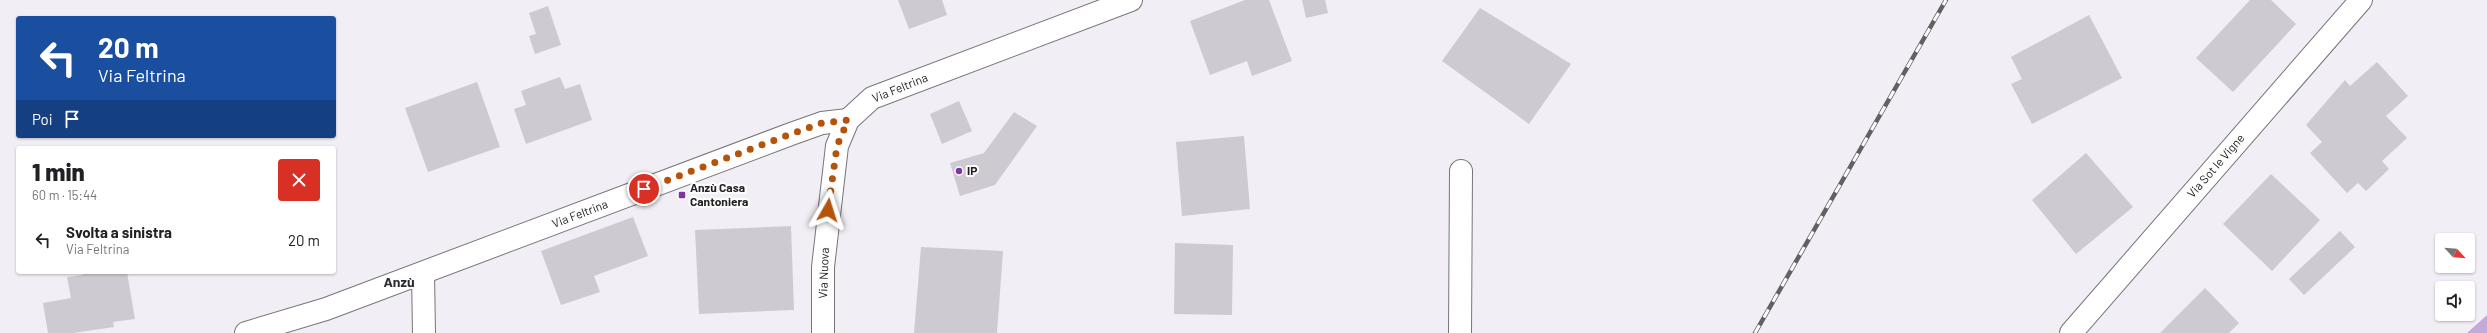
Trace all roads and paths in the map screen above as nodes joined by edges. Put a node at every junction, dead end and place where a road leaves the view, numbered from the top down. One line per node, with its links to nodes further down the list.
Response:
1 (1131, 0): 3 (street, Via Feltrina)
2 (2361, 0): 10 (street, Via Sot le Vigne)
3 (848, 120): 5 (street, Via Feltrina); 8 (street, Via Nuova)
4 (1461, 171): 9 (street)
5 (423, 273): 6 (street, Via Feltrina); 7 (street)
6 (246, 333)
7 (424, 333)
8 (823, 333)
9 (1460, 333)
10 (2070, 333)

